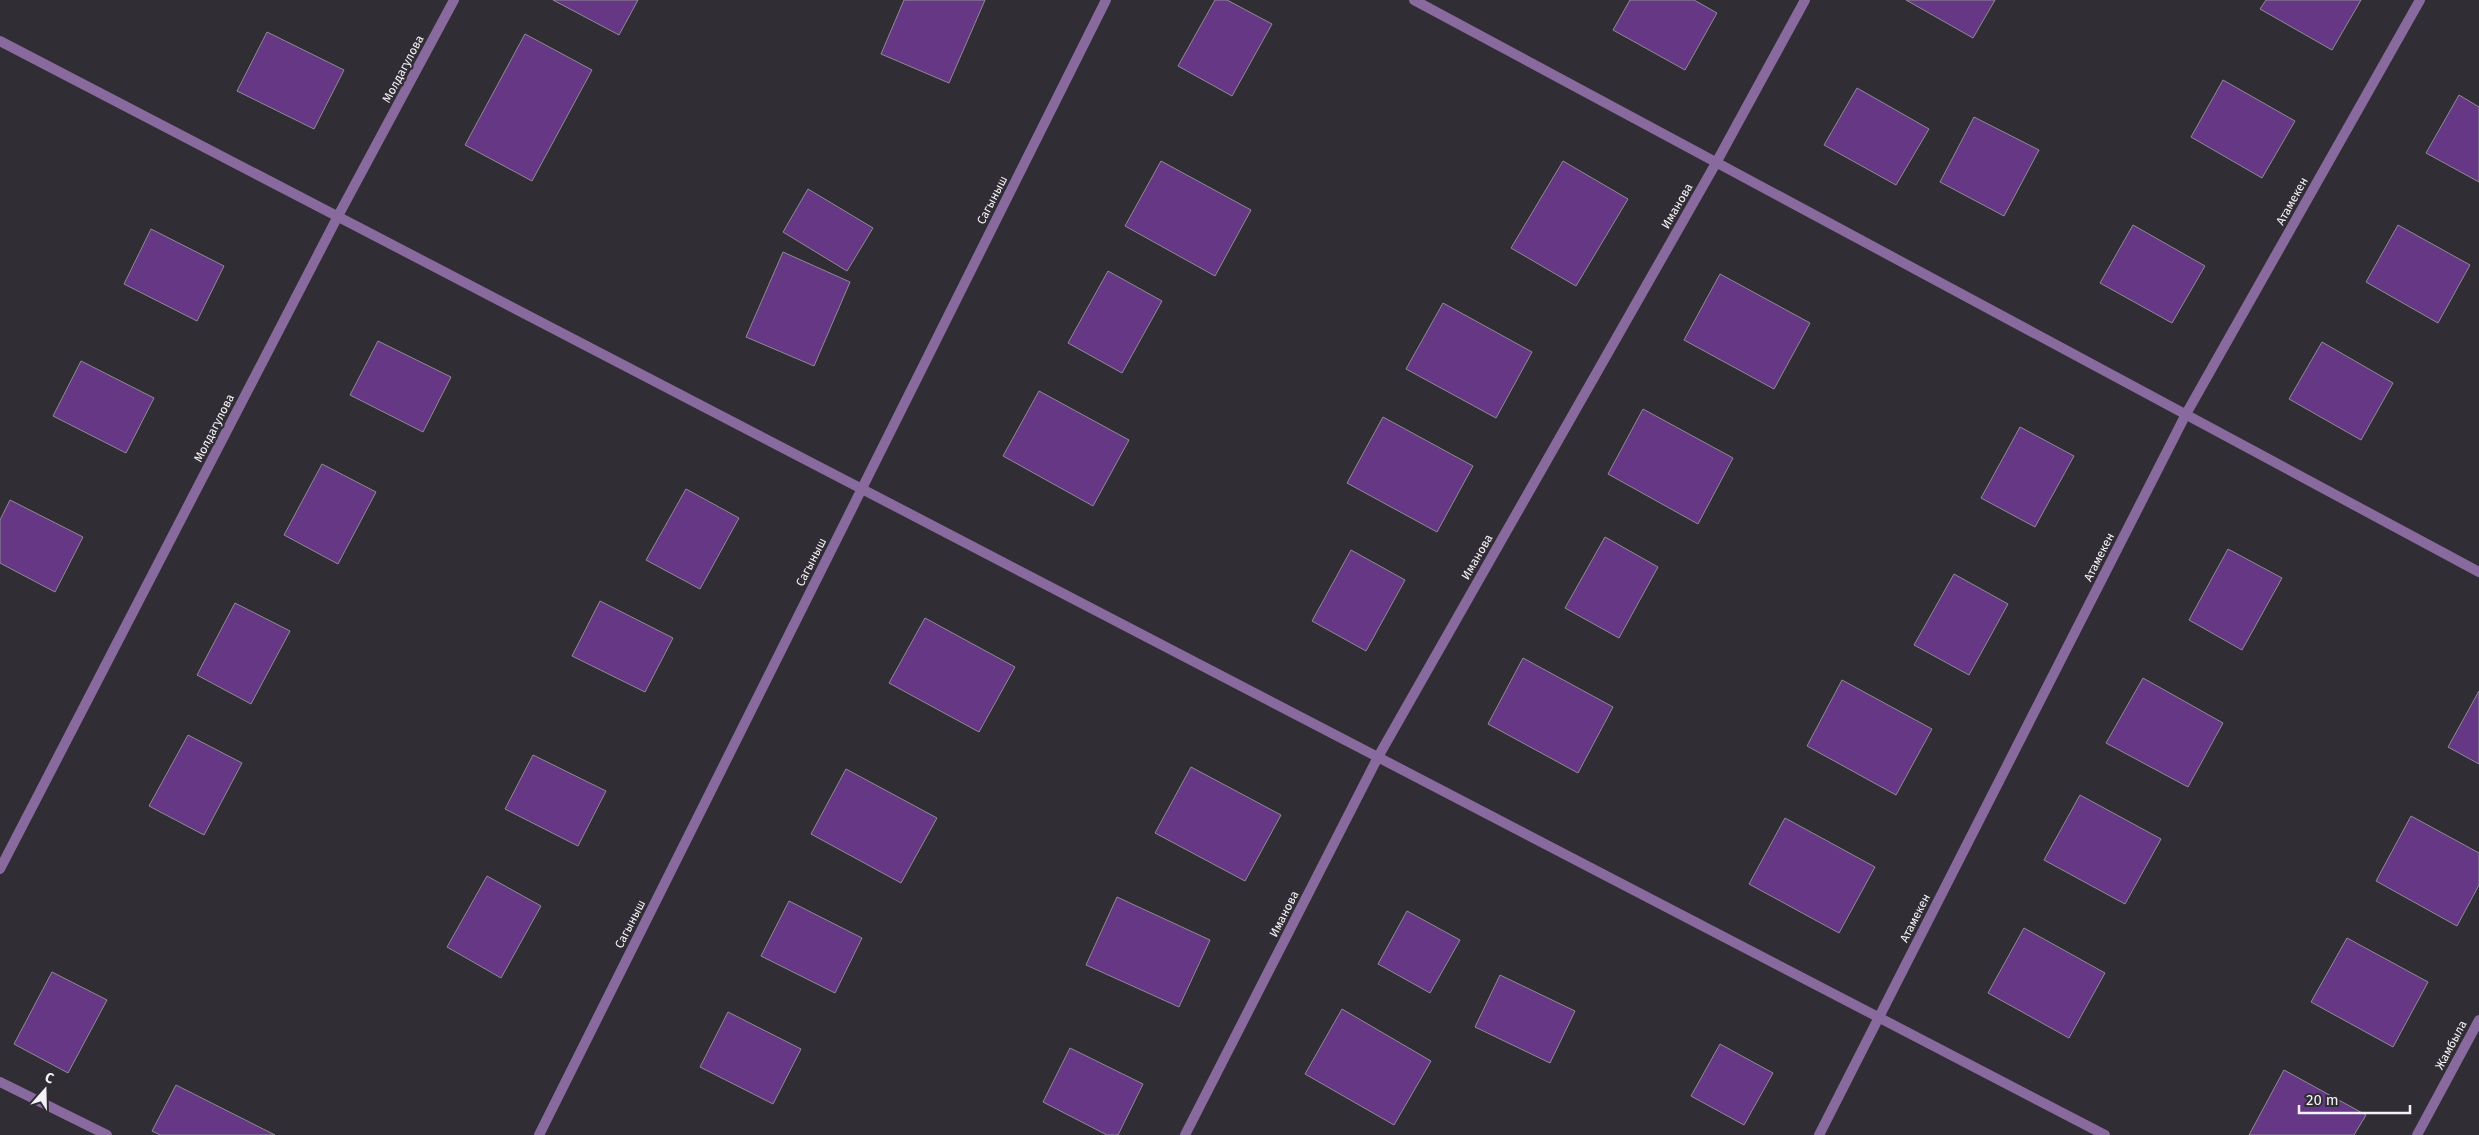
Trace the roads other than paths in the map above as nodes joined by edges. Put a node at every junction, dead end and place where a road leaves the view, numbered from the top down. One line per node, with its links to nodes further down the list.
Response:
1 (454, 0): 8 (street, Молдагулова)
2 (1106, 0): 10 (street, Сагыныш)
3 (1414, 0): 7 (street)
4 (1805, 0): 7 (street, Иманова)
5 (2420, 0): 9 (street, Атамекен)
6 (0, 40): 8 (street)
7 (1716, 163): 9 (street); 12 (street, Иманова)
8 (338, 216): 10 (street); 13 (street, Молдагулова)
9 (2186, 414): 11 (street); 14 (street, Атамекен)
10 (862, 488): 12 (street); 17 (street, Сагыныш)
11 (2479, 572)
12 (1378, 756): 14 (street); 19 (street, Иманова)
13 (0, 869)
14 (1878, 1017): 20 (street, Атамекен); 21 (street)
15 (2479, 1020): 22 (street, Жамбыла)
16 (0, 1082): 18 (street)
17 (541, 1134)
18 (107, 1135)
19 (1185, 1135)
20 (1819, 1135)
21 (2105, 1135)
22 (2417, 1135)

